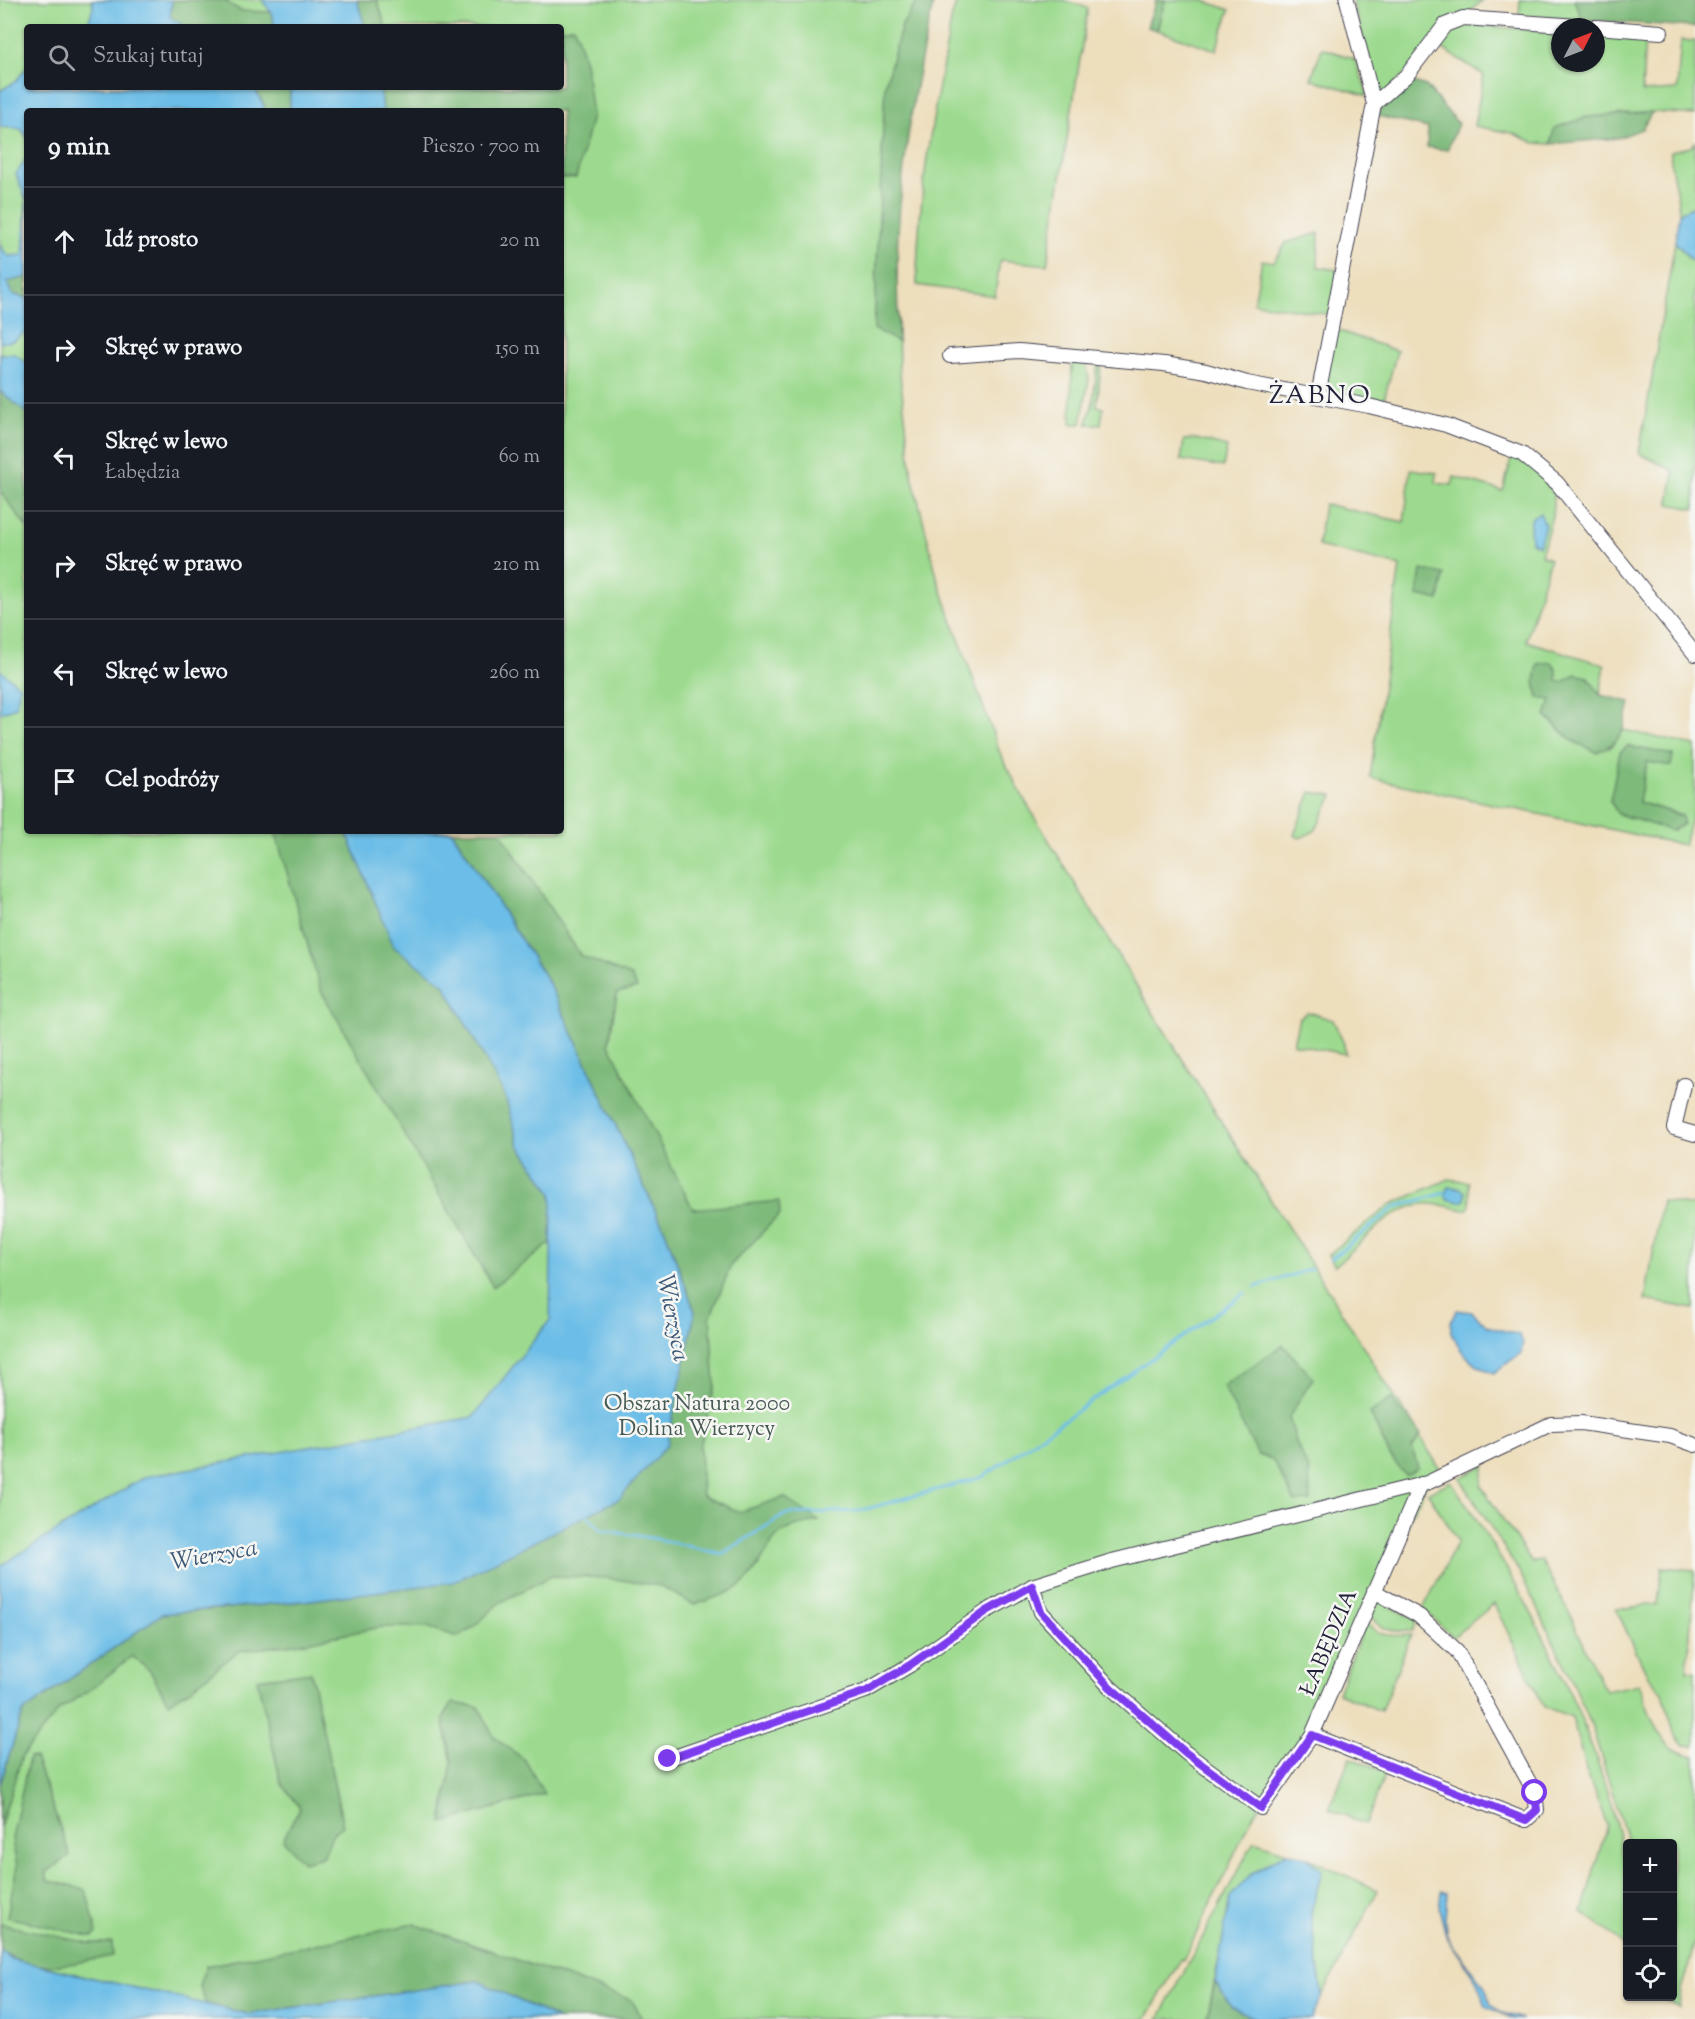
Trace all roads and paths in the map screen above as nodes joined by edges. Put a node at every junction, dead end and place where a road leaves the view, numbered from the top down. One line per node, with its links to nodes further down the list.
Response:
1 (1347, 0): 5 (street)
2 (1551, 24): 5 (street)
3 (1605, 28): 4 (street)
4 (1661, 32)
5 (1374, 104): 7 (street)
6 (950, 356): 7 (street)
7 (1317, 396): 8 (street)
8 (1695, 654)
9 (1684, 1086): 10 (street)
10 (1695, 1134)
11 (1695, 1445): 12 (street)
12 (1421, 1484): 13 (street); 14 (street, ŁABĘDZIA)
13 (1032, 1586): 15 (street, ŁABĘDZIA); 16 (street)
14 (1374, 1591): 15 (street, ŁABĘDZIA); 15 (street)
15 (1312, 1735)
16 (668, 1759)

